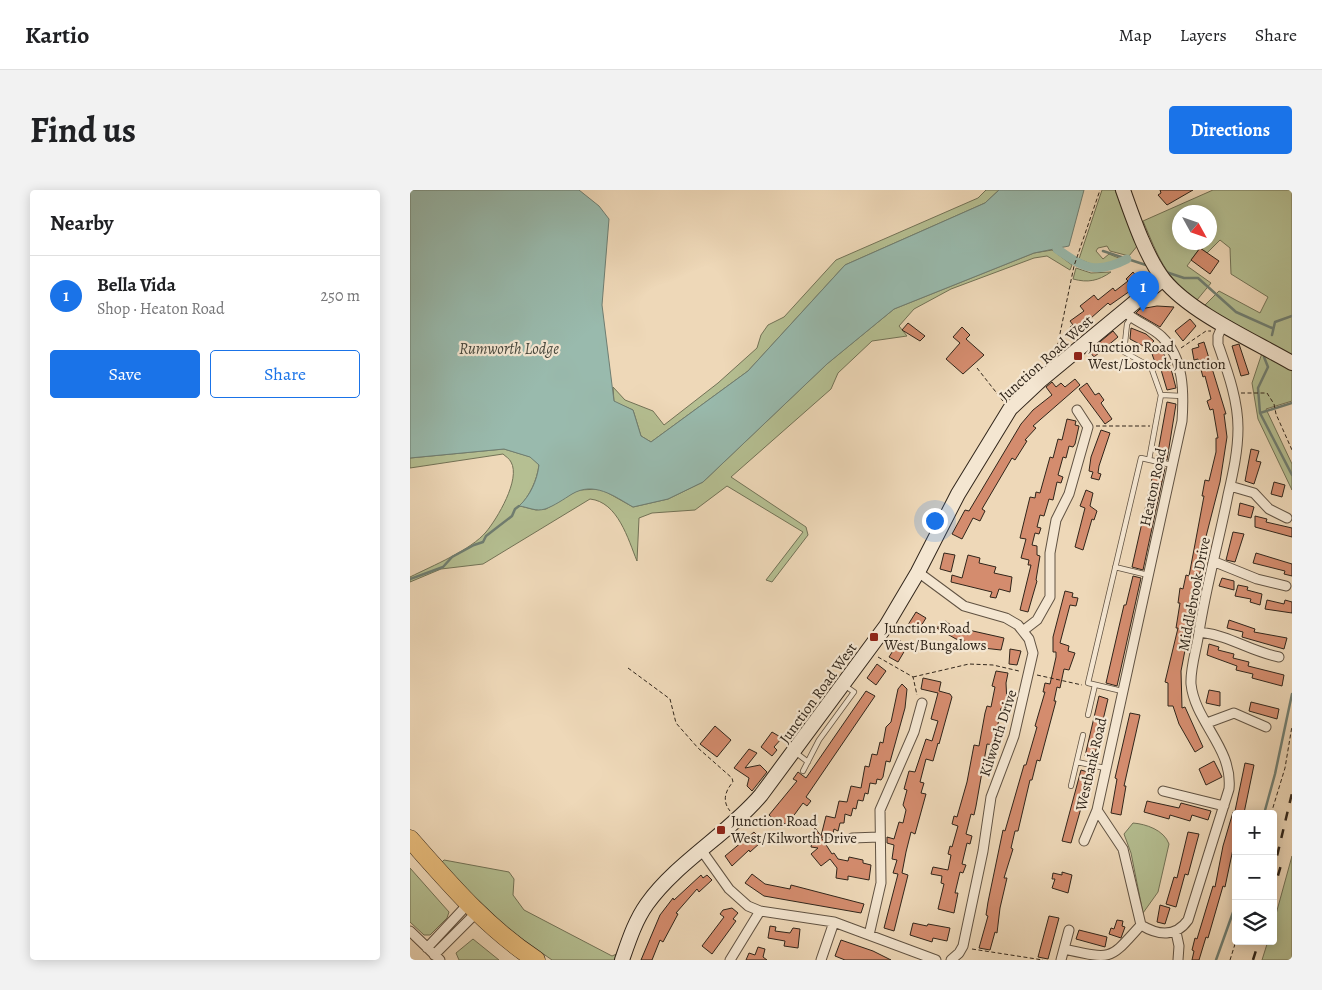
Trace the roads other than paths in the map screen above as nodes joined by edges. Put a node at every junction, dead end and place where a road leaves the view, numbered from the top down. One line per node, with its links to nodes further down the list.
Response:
1 (1123, 190): 2 (street)
2 (1163, 279): 3 (street, Junction Road West); 4 (street)
3 (1127, 314): 6 (lane); 7 (street, Heaton Road); 15 (street, Junction Road West)
4 (1221, 328): 5 (street); 11 (street, Middlebrook Drive)
5 (1292, 363)
6 (1161, 395): 7 (lane); 9 (lane)
7 (1183, 396): 10 (street, Heaton Road)
8 (1078, 410): 18 (street)
9 (1149, 460): 10 (lane); 14 (lane)
10 (1172, 465): 16 (street, Heaton Road)
11 (1230, 486): 12 (street); 13 (street, Middlebrook Drive)
12 (1287, 518)
13 (1214, 562): 17 (street); 19 (street, Middlebrook Drive)
14 (1115, 567): 16 (lane); 22 (lane)
15 (918, 572): 18 (street); 21 (street, Junction Road West)
16 (1148, 575): 23 (street, Heaton Road)
17 (1286, 586)
18 (1024, 630): 61 (street, Kilworth Drive)
19 (1200, 632): 20 (street); 26 (street, Middlebrook Drive)
20 (1274, 659)
21 (844, 685): 29 (street, Junction Road West); 30 (lane)
22 (1095, 685): 23 (lane); 25 (lane)
23 (1122, 691): 32 (street, Westbank Road)
24 (922, 703): 38 (street)
25 (1088, 715)
26 (1207, 723): 27 (street); 36 (street, Middlebrook Drive)
27 (1266, 727)
28 (1083, 735): 31 (lane)
29 (794, 752): 30 (lane); 42 (street, Junction Road West)
30 (808, 762): 33 (lane)
31 (1077, 762): 32 (lane); 34 (lane)
32 (1105, 768): 37 (street, Westbank Road)
33 (803, 771)
34 (1071, 786)
35 (1162, 791): 36 (street)
36 (1224, 806): 50 (street, Middlebrook Drive)
37 (1096, 810): 41 (street, Westbank Road); 47 (street)
38 (879, 837): 39 (street); 51 (street)
39 (852, 838)
40 (410, 839): 45 (highway)
41 (1084, 841)
42 (702, 851): 44 (street); 57 (street, Junction Road West)
43 (410, 856): 45 (highway)
44 (760, 911): 46 (street); 58 (street)
45 (468, 913): 52 (street); 54 (street); 55 (highway); 56 (highway)
46 (834, 922): 51 (street); 59 (street)
47 (1141, 925): 50 (street); 53 (street)
48 (1069, 930): 53 (street)
49 (410, 931): 52 (street)
50 (1176, 932): 63 (street)
51 (869, 935): 60 (street)
52 (427, 948): 54 (street)
53 (1064, 949): 62 (street)
54 (437, 957)
55 (515, 960)
56 (536, 960)
57 (622, 960)
58 (730, 960)
59 (821, 960)
60 (936, 960)
61 (951, 960)
62 (1061, 960)
63 (1178, 960)

